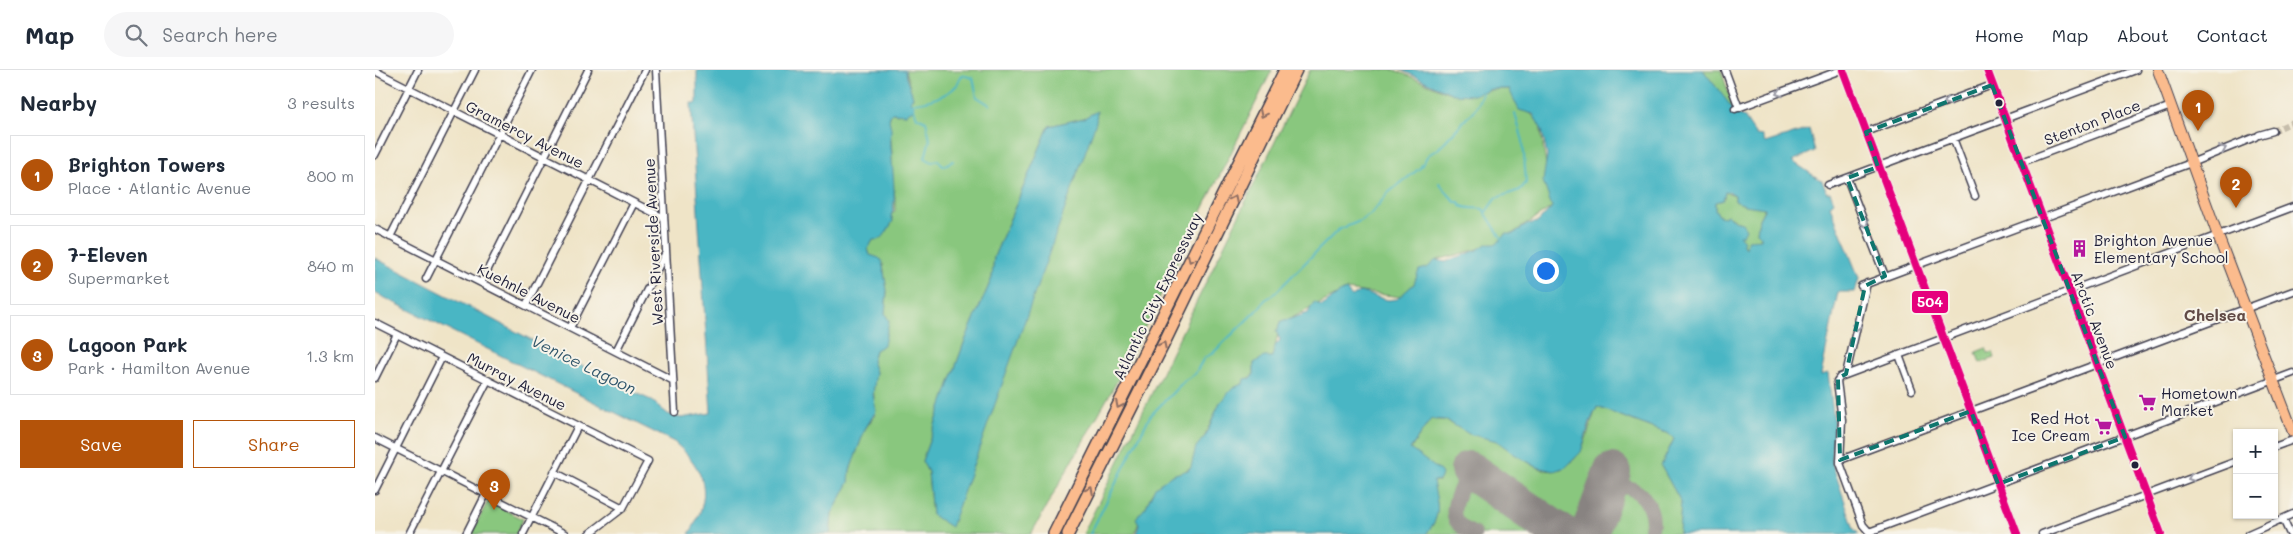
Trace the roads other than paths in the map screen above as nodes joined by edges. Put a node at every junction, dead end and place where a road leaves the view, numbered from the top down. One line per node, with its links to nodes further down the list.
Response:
1 (418, 70): 16 (street)
2 (475, 70): 18 (street)
3 (531, 70): 22 (street)
4 (588, 70): 25 (street)
5 (645, 70): 30 (street)
6 (656, 70): 36 (street, West Riverside Avenue)
7 (1285, 70): 92 (highway, Atlantic City Expressway, one-way to 92)
8 (1296, 70): 93 (highway, Atlantic City Expressway, one-way to 8)
9 (1725, 70): 10 (street, one-way to 9)
10 (1842, 70): 21 (street)
11 (1987, 70): 15 (street, Arctic Avenue)
12 (2136, 70): 19 (street)
13 (2158, 70): 17 (highway)
14 (375, 71): 16 (street, Gramercy Avenue)
15 (1992, 85): 19 (street, Arctic Avenue); 21 (street, one-way to 21)
16 (409, 89): 18 (street, Gramercy Avenue); 24 (street)
17 (2171, 106): 26 (street, Stenton Place); 27 (highway)
18 (454, 112): 22 (street, Gramercy Avenue); 39 (street)
19 (2005, 119): 23 (street); 26 (street, Arctic Avenue)
20 (2273, 130): 27 (street, one-way to 20)
21 (1866, 132): 28 (street)
22 (499, 134): 25 (street, Gramercy Avenue); 41 (street)
23 (1953, 138): 28 (street); 32 (street)
24 (375, 155)
25 (544, 157): 30 (street, Gramercy Avenue); 45 (street)
26 (2022, 162): 35 (street, Arctic Avenue)
27 (2191, 163): 35 (street); 38 (highway)
28 (1878, 167): 29 (street); 42 (street)
29 (1847, 178): 31 (street); 43 (street, one-way to 43)
30 (589, 180): 33 (street, Gramercy Avenue); 48 (street)
31 (1828, 185)
32 (1975, 196)
33 (634, 203): 36 (street, Gramercy Avenue); 51 (street)
34 (2293, 207): 38 (street)
35 (2042, 216): 42 (street); 46 (street, Arctic Avenue)
36 (664, 218): 40 (street, West Riverside Avenue)
37 (375, 229): 39 (street, Kuehnle Avenue)
38 (2218, 236): 46 (street); 49 (highway)
39 (390, 237): 41 (street, Kuehnle Avenue)
40 (666, 253): 54 (street); 62 (street, West Riverside Avenue)
41 (435, 260): 44 (street); 45 (street, Kuehnle Avenue)
42 (1916, 265): 43 (street); 53 (street)
43 (1885, 276): 59 (street, one-way to 59)
44 (426, 279)
45 (481, 282): 48 (street, Kuehnle Avenue)
46 (2070, 291): 53 (street); 57 (street, Arctic Avenue)
47 (2293, 291): 49 (street)
48 (525, 305): 51 (street, Kuehnle Avenue)
49 (2246, 307): 57 (street); 63 (highway)
50 (375, 323): 52 (street, Murray Avenue)
51 (571, 328): 54 (street, Kuehnle Avenue)
52 (397, 334): 56 (street, Murray Avenue); 60 (street)
53 (1943, 338): 55 (street); 65 (street)
54 (616, 351): 62 (street, Kuehnle Avenue)
55 (1899, 355): 59 (street); 64 (street)
56 (442, 357): 61 (street, Murray Avenue); 73 (street)
57 (2097, 364): 65 (street); 69 (street, Arctic Avenue)
58 (2293, 373): 63 (street)
59 (1846, 374): 74 (street)
60 (375, 378)
61 (488, 380): 67 (street, Murray Avenue); 76 (street)
62 (673, 380): 66 (street, West Riverside Avenue)
63 (2274, 381): 68 (highway); 69 (street)
64 (1912, 390)
65 (1971, 411): 74 (street); 78 (street)
66 (675, 412)
67 (578, 426): 77 (street); 82 (street, Murray Avenue)
68 (2293, 432)
69 (2125, 436): 78 (street); 81 (street, Arctic Avenue)
70 (375, 438): 73 (street)
71 (2293, 440): 72 (street)
72 (2278, 446)
73 (396, 448): 76 (street); 79 (street)
74 (1840, 460): 86 (street)
75 (2233, 463): 81 (street, one-way to 81)
76 (441, 471): 80 (street); 87 (street)
77 (554, 472): 82 (street); 84 (street)
78 (1998, 484): 86 (street); 94 (street)
79 (375, 490)
80 (486, 494): 84 (street); 88 (street)
81 (2147, 495): 95 (street); 96 (street, Arctic Avenue)
82 (623, 508): 91 (street)
83 (2293, 514): 85 (street)
84 (532, 517): 89 (street); 90 (street)
85 (2283, 519): 97 (street); 98 (street)
86 (1870, 533)
87 (409, 534)
88 (466, 534)
89 (523, 534)
90 (565, 534)
91 (589, 534)
92 (1054, 534)
93 (1068, 534)
94 (2017, 534)
95 (2042, 534)
96 (2161, 534)
97 (2248, 534)
98 (2290, 534)

